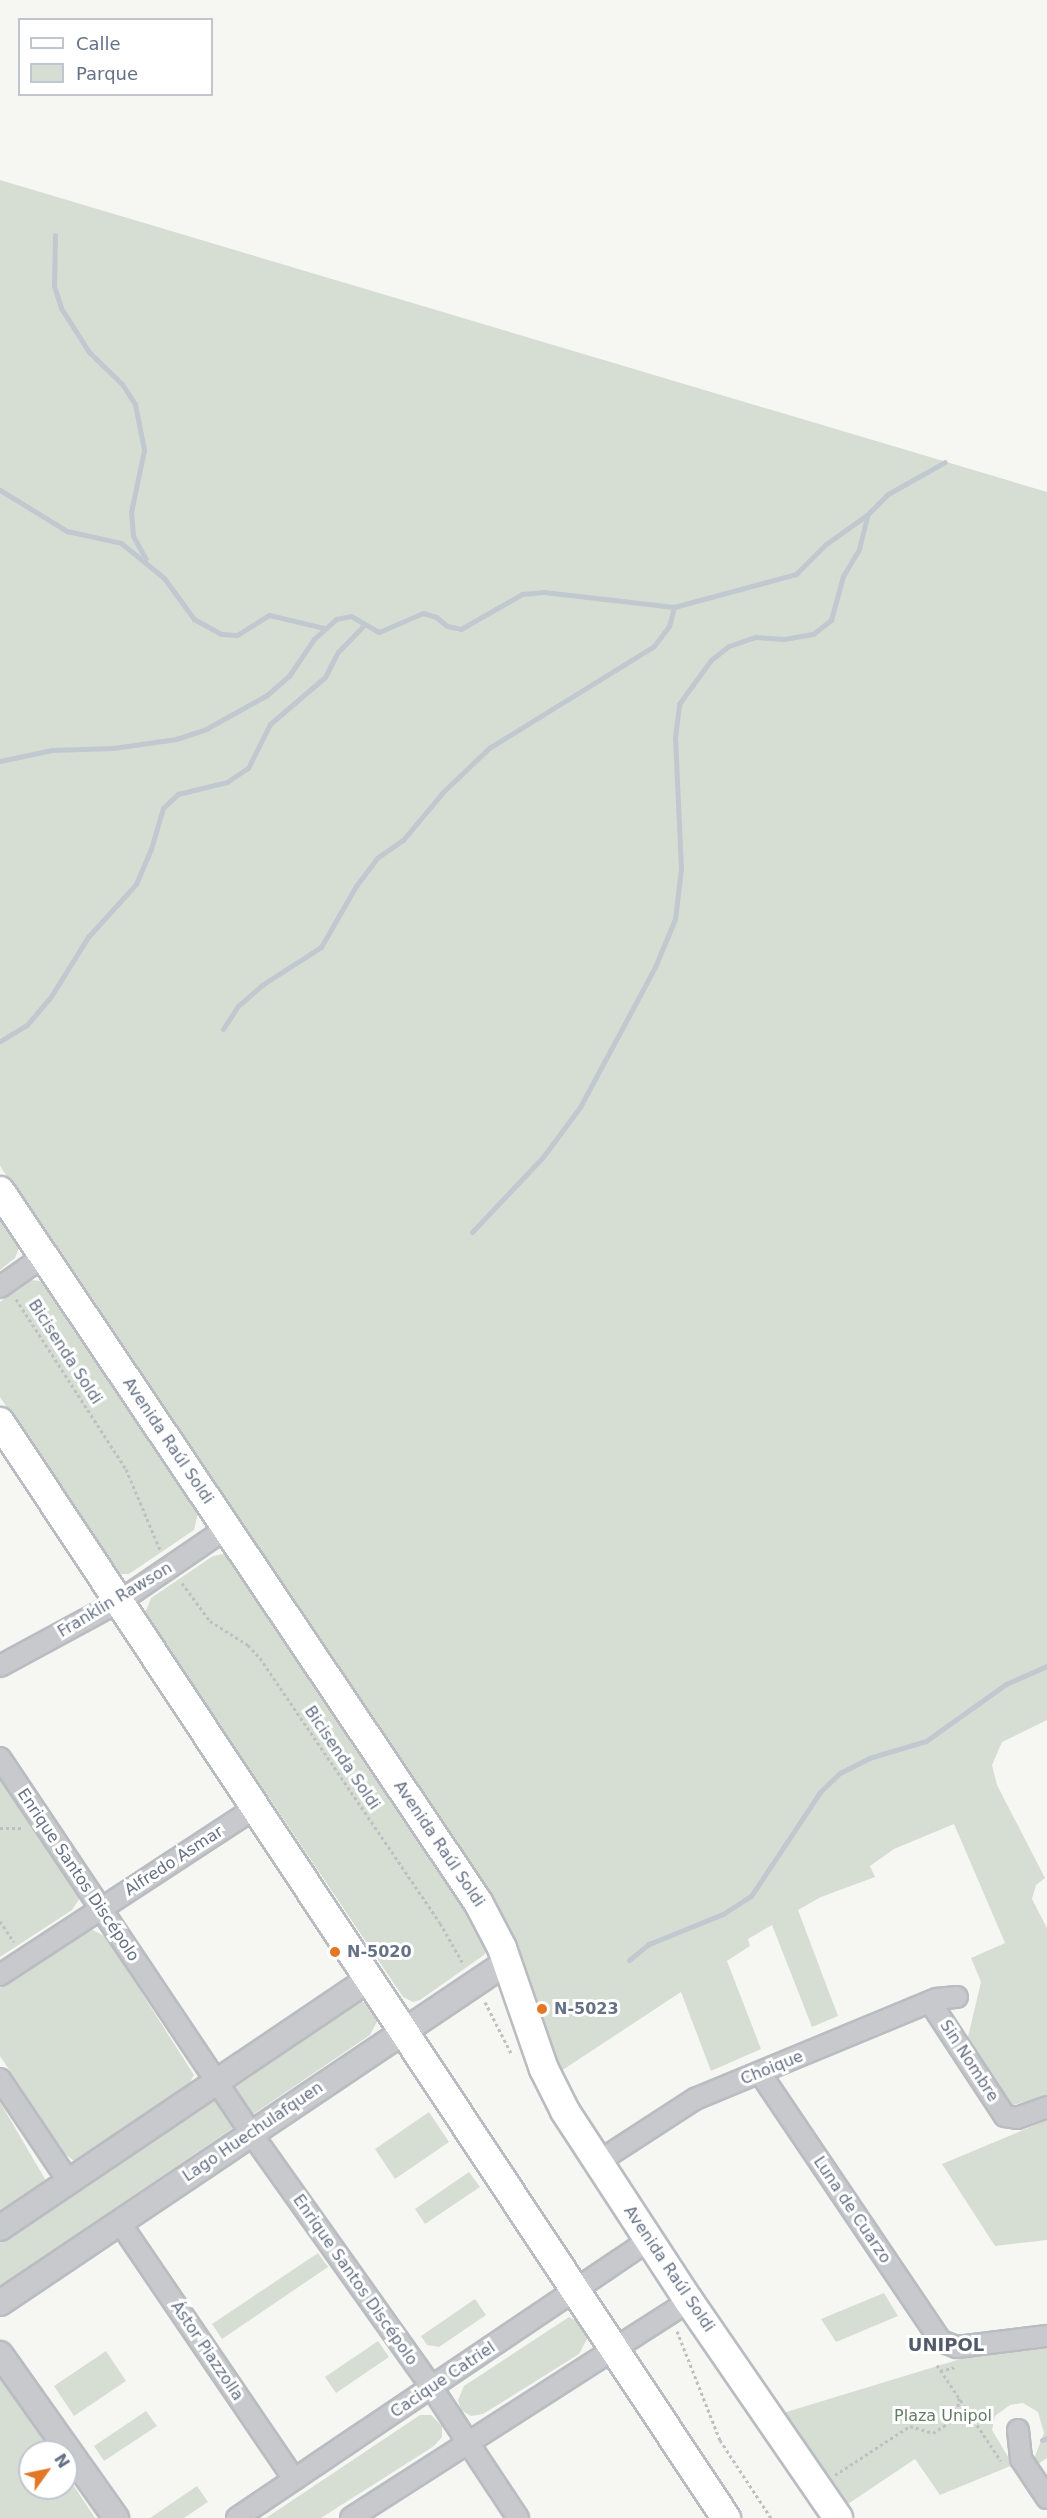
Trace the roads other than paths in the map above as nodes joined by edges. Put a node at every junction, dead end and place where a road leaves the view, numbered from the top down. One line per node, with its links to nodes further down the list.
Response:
1 (0, 1191): 2 (main road, Avenida Raúl Soldi)
2 (44, 1256): 3 (street); 5 (main road, Avenida Raúl Soldi)
3 (6, 1290)
4 (0, 1422): 6 (main road)
5 (227, 1528): 6 (street, Franklin Rawson); 11 (main road, Avenida Raúl Soldi)
6 (120, 1601): 7 (street, Franklin Rawson); 9 (main road)
7 (0, 1666)
8 (0, 1758): 10 (street, Enrique Santos Discépolo)
9 (257, 1807): 10 (street, Alfredo Asmar); 13 (main road)
10 (101, 1909): 12 (street, Alfredo Asmar); 19 (street, Enrique Santos Discépolo)
11 (507, 1962): 16 (street, Lago Huechulafquen); 22 (main road, Avenida Raúl Soldi)
12 (0, 1975)
13 (371, 1978): 16 (main road); 19 (street)
14 (957, 1997): 15 (street, Choique)
15 (930, 2002): 17 (street, Choique); 20 (street, Sin Nombre)
16 (404, 2032): 21 (street, Lago Huechulafquen); 27 (main road)
17 (760, 2073): 22 (street, Choique); 30 (street, Luna de Cuarzo)
18 (0, 2079): 23 (street)
19 (217, 2082): 21 (street, Enrique Santos Discépolo); 23 (street)
20 (1047, 2107)
21 (251, 2133): 24 (street, Lago Huechulafquen); 33 (street, Enrique Santos Discépolo)
22 (598, 2162): 26 (main road, Avenida Raúl Soldi)
23 (69, 2182): 25 (street)
24 (120, 2223): 29 (street, Lago Huechulafquen); 36 (street, Ástor Piazzolla)
25 (0, 2228)
26 (649, 2240): 27 (street, Cacique Catriel); 28 (main road, Avenida Raúl Soldi)
27 (575, 2292): 31 (main road); 33 (street, Cacique Catriel)
28 (689, 2301): 31 (street); 43 (main road, Avenida Raúl Soldi)
29 (0, 2303)
30 (1047, 2336)
31 (614, 2351): 35 (street); 42 (main road)
32 (0, 2354): 38 (street)
33 (432, 2388): 35 (street, Enrique Santos Discépolo); 36 (street, Cacique Catriel)
34 (1018, 2430): 37 (street)
35 (469, 2444): 40 (street); 41 (street, Enrique Santos Discépolo)
36 (294, 2479): 39 (street, Cacique Catriel)
37 (1047, 2498)
38 (116, 2518)
39 (237, 2518)
40 (351, 2518)
41 (518, 2518)
42 (726, 2518)
43 (838, 2518)

